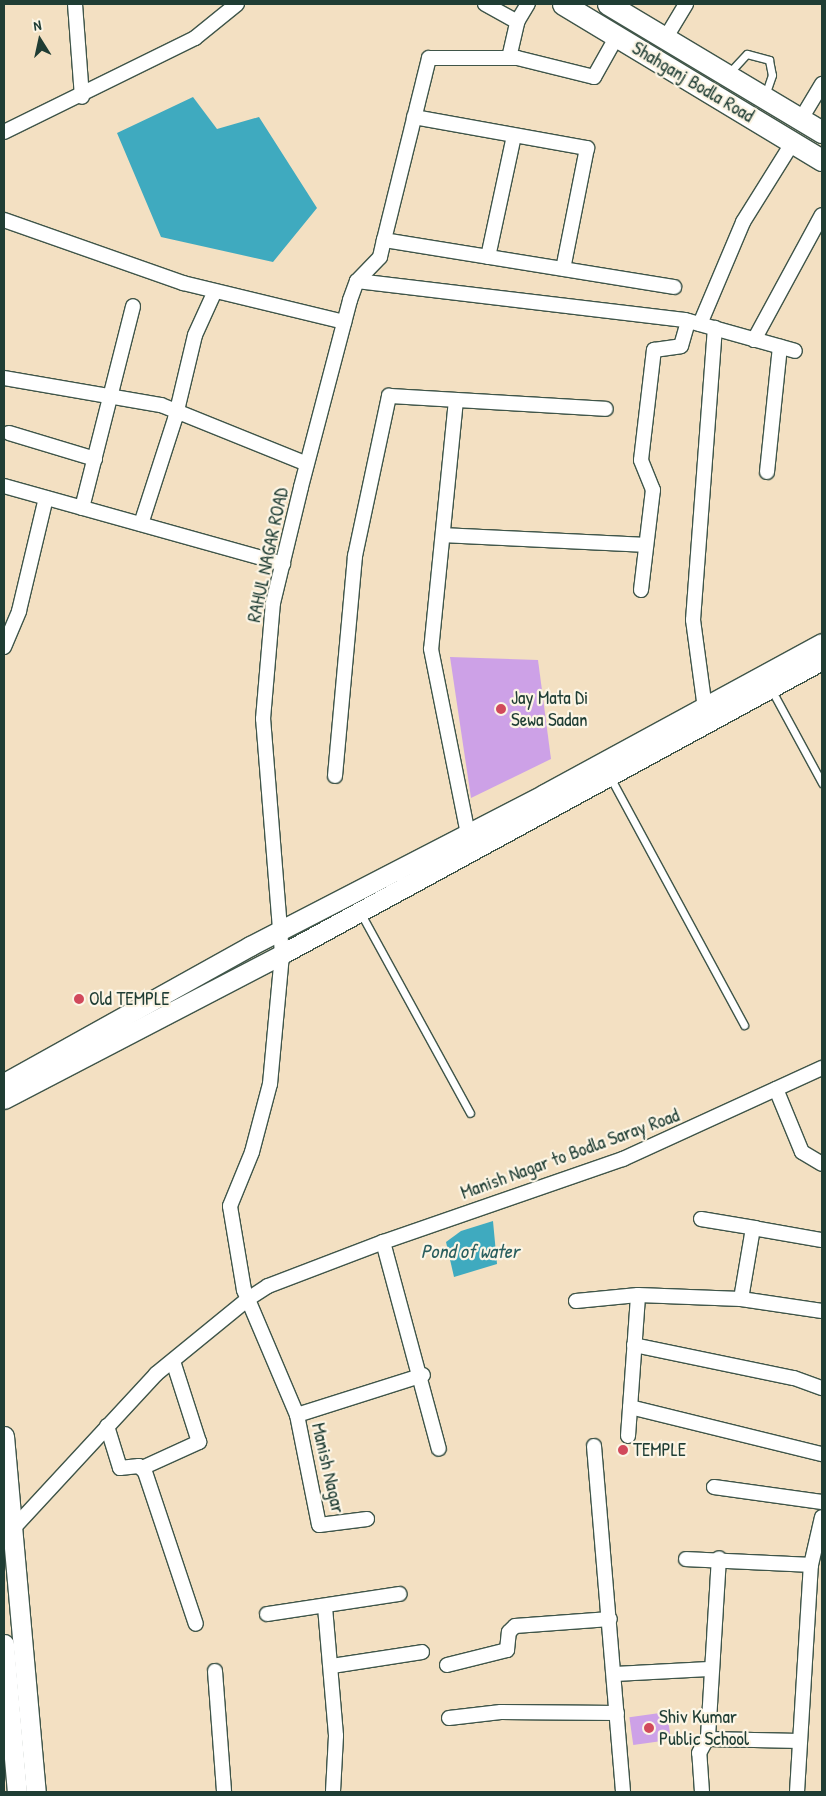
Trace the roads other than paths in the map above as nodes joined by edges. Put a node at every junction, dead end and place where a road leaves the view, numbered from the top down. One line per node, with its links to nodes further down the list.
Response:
1 (75, 4): 14 (street)
2 (237, 4): 14 (street)
3 (485, 4): 8 (street)
4 (528, 4): 8 (street)
5 (563, 4): 9 (main road, Shahganj Bodla Road)
6 (608, 4): 10 (main road, Shahganj Bodla Road)
7 (686, 4): 10 (street)
8 (516, 22): 11 (street)
9 (617, 36): 11 (street); 16 (main road, Shahganj Bodla Road)
10 (665, 39): 12 (main road, Shahganj Bodla Road)
11 (509, 58): 17 (street, RAHUL NAGAR ROAD)
12 (736, 81): 15 (main road, Shahganj Bodla Road); 15 (lane); 16 (main road)
13 (822, 84): 18 (street)
14 (82, 97): 19 (street)
15 (765, 98): 18 (main road, Shahganj Bodla Road)
16 (733, 106): 22 (main road, Shahganj Bodla Road)
17 (414, 117): 21 (street); 26 (street, RAHUL NAGAR ROAD)
18 (801, 119): 20 (main road, Shahganj Bodla Road)
19 (4, 132)
20 (822, 132)
21 (514, 136): 27 (street); 28 (street)
22 (793, 142): 23 (main road, Shahganj Bodla Road); 34 (street)
23 (822, 160)
24 (822, 215): 36 (street)
25 (4, 220): 31 (street)
26 (384, 240): 27 (street); 29 (street, RAHUL NAGAR ROAD)
27 (488, 257): 28 (street)
28 (563, 269): 30 (street)
29 (358, 281): 33 (street, RAHUL NAGAR ROAD); 34 (street)
30 (674, 287)
31 (215, 291): 33 (street); 43 (street)
32 (133, 306): 40 (street)
33 (344, 322): 46 (street, RAHUL NAGAR ROAD)
34 (694, 322): 35 (street); 53 (street)
35 (715, 328): 36 (street); 60 (street)
36 (754, 340): 37 (street)
37 (780, 347): 38 (street); 47 (street)
38 (795, 351)
39 (4, 378): 40 (street)
40 (113, 396): 43 (street); 45 (street)
41 (456, 400): 42 (street); 52 (street); 61 (street)
42 (606, 409)
43 (177, 410): 46 (street); 51 (street)
44 (10, 433): 45 (street)
45 (95, 459): 50 (street)
46 (307, 464): 54 (street, RAHUL NAGAR ROAD)
47 (766, 472)
48 (4, 486): 49 (street)
49 (46, 498): 50 (street); 57 (street)
50 (82, 508): 51 (street)
51 (141, 524): 54 (street)
52 (442, 535): 53 (street); 64 (street)
53 (646, 544): 55 (street)
54 (283, 564): 66 (street, RAHUL NAGAR ROAD)
55 (641, 590)
56 (822, 643): 60 (main road)
57 (4, 647)
58 (822, 660): 59 (main road)
59 (770, 688): 60 (main road); 63 (lane)
60 (705, 714): 62 (main road); 64 (main road)
61 (335, 776)
62 (610, 776): 65 (main road); 68 (lane)
63 (822, 783)
64 (468, 834): 66 (main road)
65 (360, 912): 67 (main road); 73 (lane)
66 (279, 932): 67 (street, RAHUL NAGAR ROAD); 70 (main road)
67 (282, 954): 72 (main road); 79 (street, RAHUL NAGAR ROAD)
68 (744, 1024)
69 (822, 1068): 71 (street, Manish Nagar to Bodla Saray Road)
70 (4, 1083)
71 (776, 1090): 74 (street); 78 (street, Manish Nagar to Bodla Saray Road)
72 (4, 1099)
73 (470, 1113)
74 (822, 1164)
75 (701, 1219): 76 (street)
76 (756, 1228): 77 (street); 81 (street)
77 (822, 1240)
78 (383, 1242): 79 (street, Manish Nagar to Bodla Saray Road); 86 (street)
79 (246, 1294): 85 (street, Manish Nagar to Bodla Saray Road); 89 (street, RAHUL NAGAR ROAD)
80 (638, 1295): 81 (street); 82 (street); 84 (street)
81 (741, 1299): 83 (street)
82 (576, 1301)
83 (822, 1310)
84 (634, 1345): 87 (street); 88 (street)
85 (173, 1361): 90 (street, Manish Nagar to Bodla Saray Road); 96 (street)
86 (423, 1375): 89 (street, Manish Nagar); 94 (street)
87 (822, 1388)
88 (630, 1407): 92 (street); 95 (street)
89 (296, 1415): 100 (street, Manish Nagar)
90 (107, 1426): 96 (street); 101 (street, Manish Nagar to Bodla Saray Road)
91 (4, 1436): 101 (main road)
92 (628, 1436)
93 (594, 1446): 109 (street)
94 (439, 1449)
95 (822, 1454)
96 (142, 1468): 110 (street)
97 (714, 1487): 98 (street)
98 (822, 1502)
99 (822, 1517): 102 (street)
100 (367, 1518)
101 (7, 1533): 123 (main road)
102 (819, 1542): 105 (street)
103 (719, 1558): 104 (street); 105 (street); 115 (street)
104 (686, 1559)
105 (811, 1565): 121 (street)
106 (400, 1594): 107 (street)
107 (325, 1607): 108 (street); 114 (street)
108 (268, 1614)
109 (610, 1619): 113 (street); 117 (street)
110 (196, 1624)
111 (4, 1644): 122 (main road)
112 (422, 1652): 114 (street)
113 (448, 1665)
114 (332, 1666): 125 (street)
115 (709, 1669): 117 (street); 120 (street)
116 (215, 1671): 124 (street)
117 (615, 1674): 118 (street)
118 (617, 1713): 119 (street); 126 (street)
119 (449, 1718)
120 (708, 1739): 121 (street); 127 (street)
121 (800, 1741): 128 (street)
122 (17, 1792)
123 (36, 1792)
124 (224, 1792)
125 (333, 1792)
126 (623, 1792)
127 (702, 1792)
128 (797, 1792)

